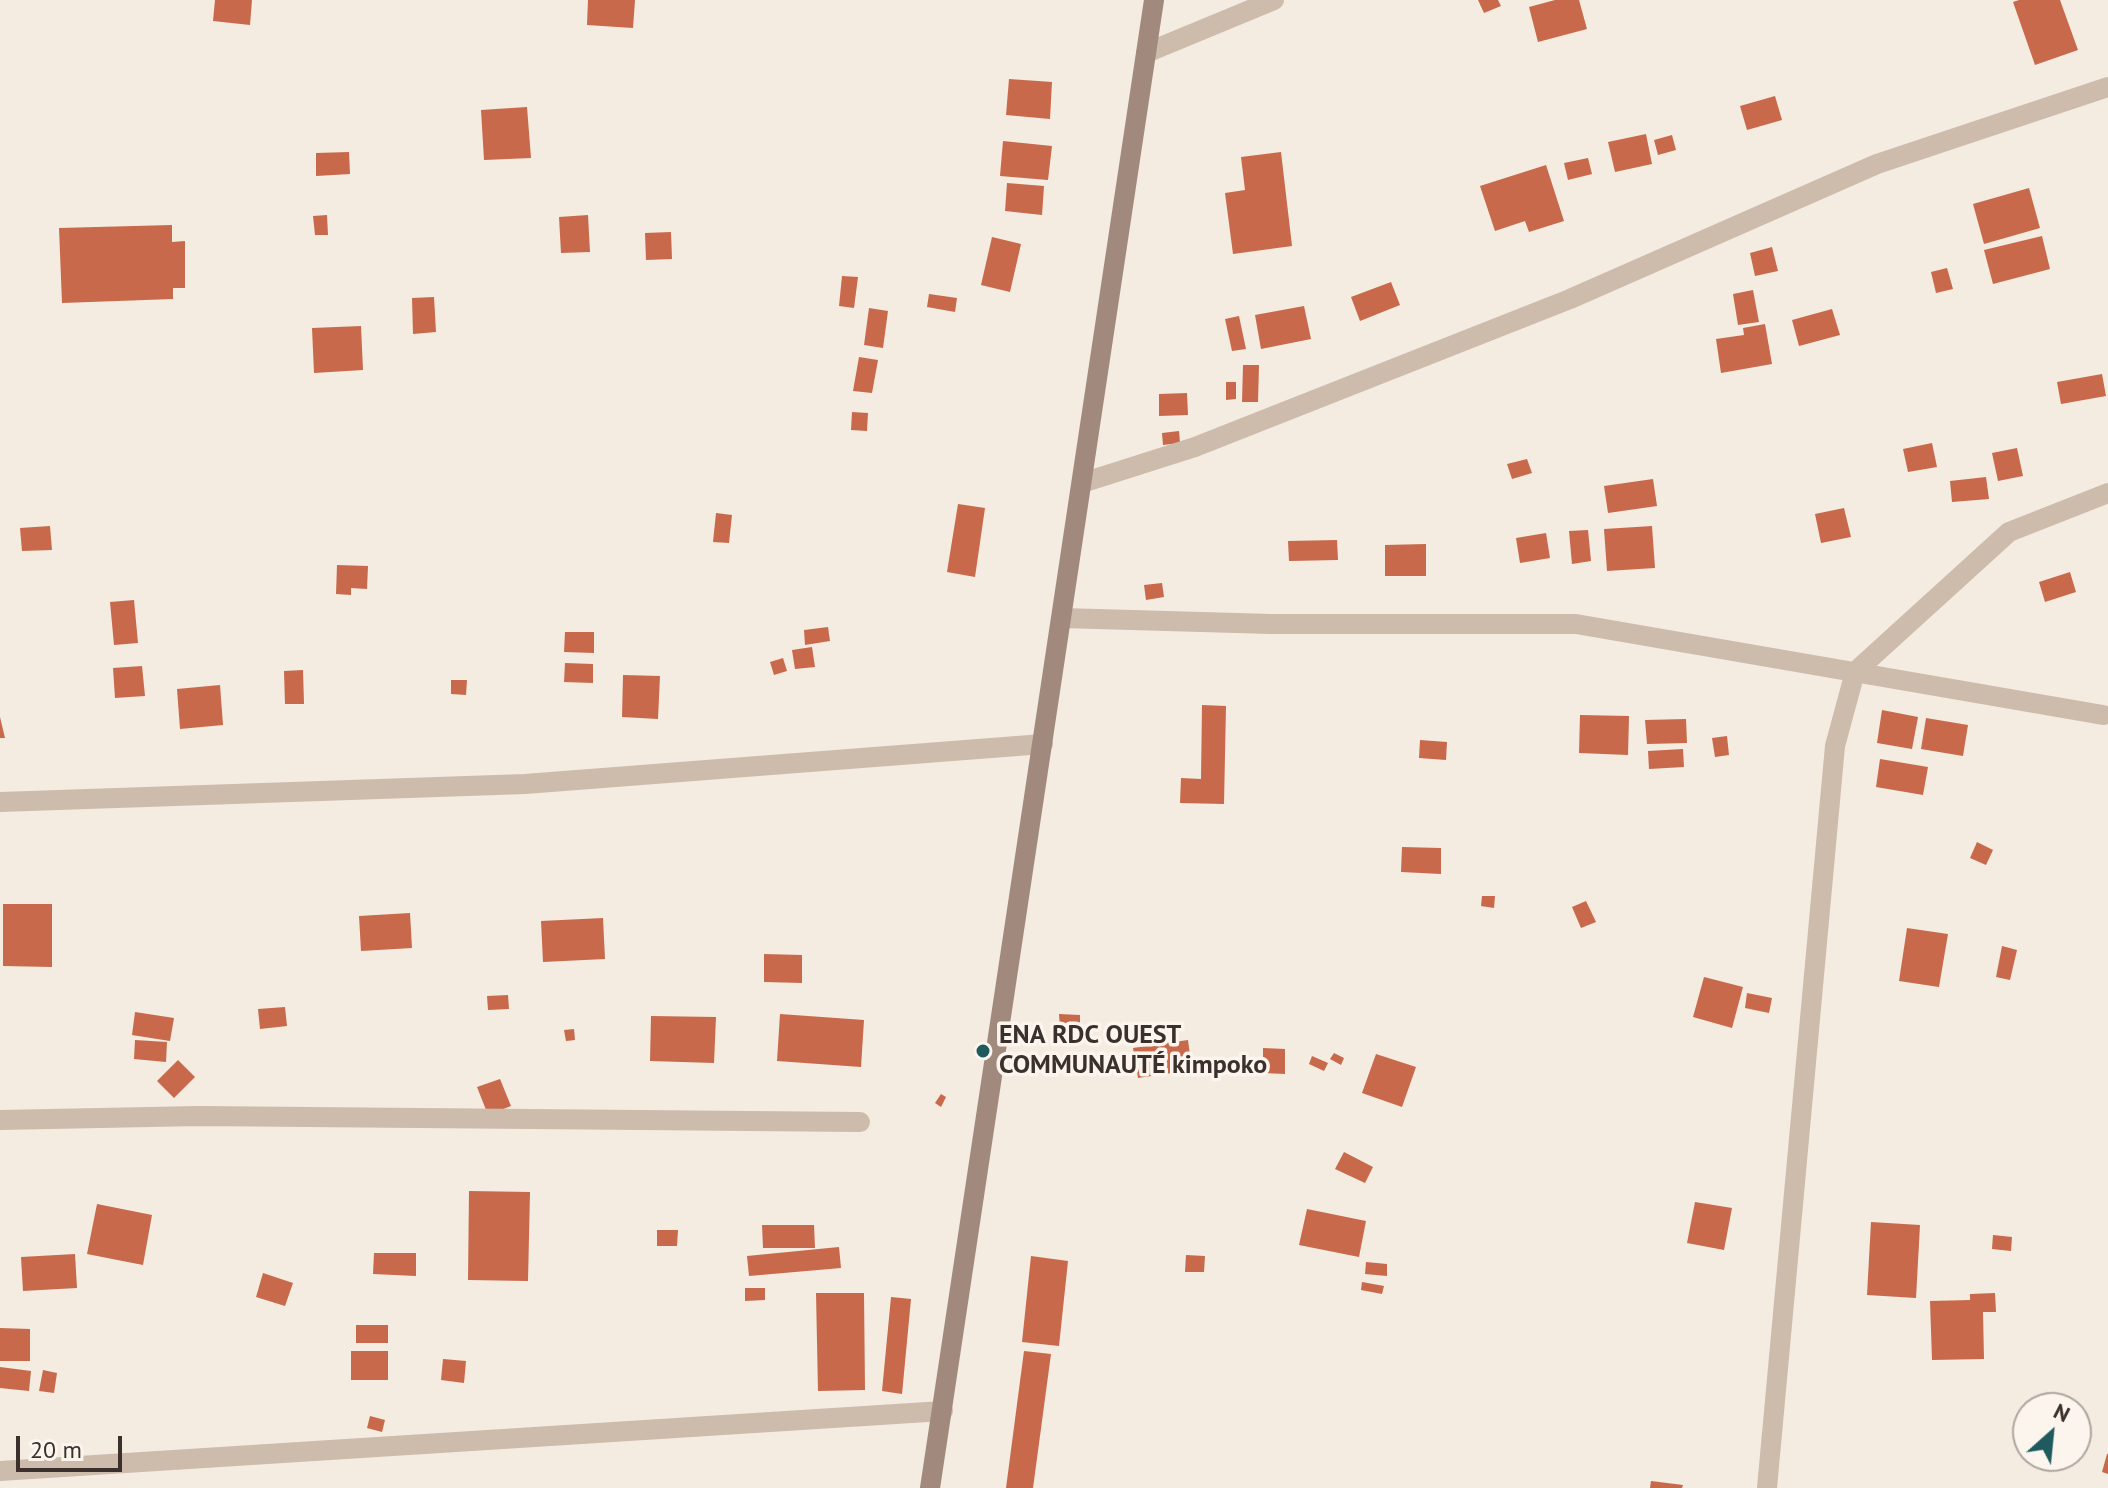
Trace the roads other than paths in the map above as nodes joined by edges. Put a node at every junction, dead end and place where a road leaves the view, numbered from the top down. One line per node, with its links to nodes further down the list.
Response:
1 (1154, 0): 3 (main road)
2 (1274, 0): 3 (street)
3 (1146, 53): 5 (main road)
4 (2108, 87): 5 (street)
5 (1082, 483): 7 (main road)
6 (2108, 493): 8 (street)
7 (1062, 618): 8 (street); 10 (main road)
8 (1855, 672): 9 (street); 17 (street)
9 (2103, 715)
10 (1043, 744): 11 (street); 14 (main road)
11 (0, 802)
12 (0, 1120): 13 (street)
13 (860, 1122)
14 (943, 1411): 15 (street); 16 (main road)
15 (0, 1471)
16 (930, 1488)
17 (1767, 1488)

